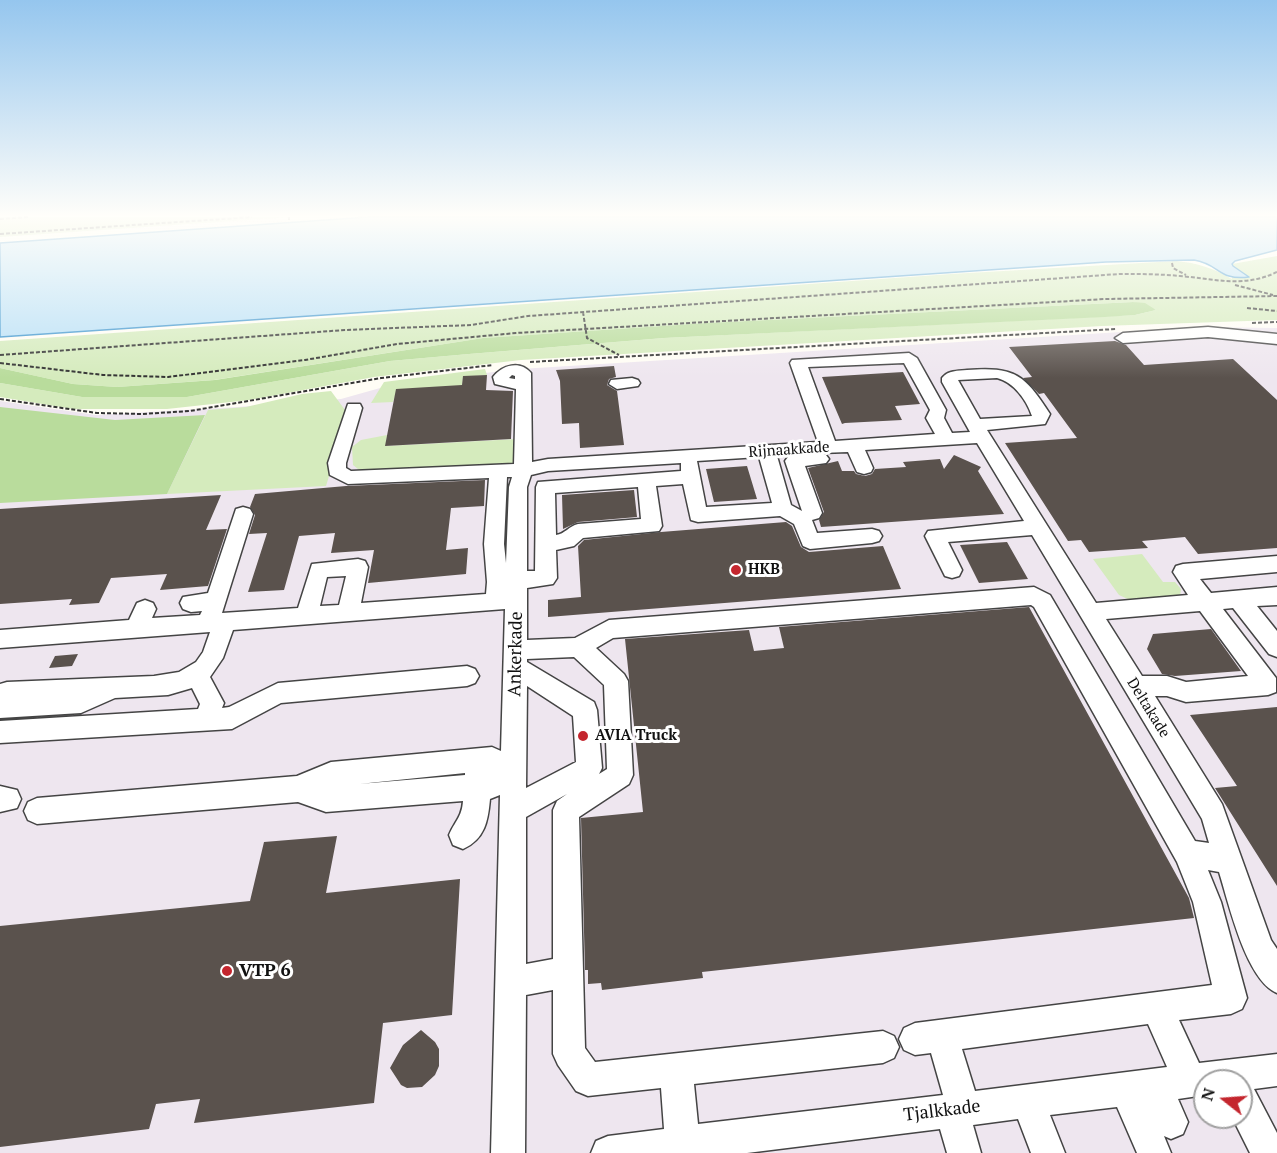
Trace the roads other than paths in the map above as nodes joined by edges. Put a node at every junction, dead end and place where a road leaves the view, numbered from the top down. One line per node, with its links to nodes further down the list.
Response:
1 (1121, 333): 2 (street)
2 (1274, 341)
3 (524, 383): 13 (street)
4 (354, 408): 13 (street, Rijnaakkade)
5 (978, 431): 5 (street, Rijnaakkade); 6 (street, Rijnaakkade); 19 (street)
6 (946, 439): 7 (street); 9 (street, Rijnaakkade)
7 (829, 447): 8 (street, Rijnaakkade); 9 (street, Rijnaakkade)
8 (766, 451): 12 (street, Rijnaakkade); 16 (street)
9 (859, 457): 18 (street)
10 (628, 460): 12 (street, Rijnaakkade); 13 (street, Rijnaakkade); 15 (street)
11 (745, 463): 12 (street)
12 (690, 466): 15 (street); 16 (street)
13 (523, 470): 24 (street)
14 (498, 478): 24 (street)
15 (638, 480): 21 (street); 21 (street)
16 (783, 509): 20 (street)
17 (243, 513): 31 (street)
18 (812, 513)
19 (1037, 527): 23 (street); 29 (street)
20 (872, 536)
21 (545, 543): 24 (street)
22 (1277, 564): 27 (street)
23 (952, 570)
24 (510, 594): 30 (street, Ankerkade); 36 (street, Ankerkade)
25 (1277, 596): 26 (street)
26 (1239, 600): 27 (street); 35 (street)
27 (1206, 602): 29 (street); 39 (street)
28 (191, 603): 31 (street)
29 (1090, 612): 39 (street, Deltakade)
30 (348, 613): 32 (street, Ankerkade); 32 (street)
31 (216, 616): 32 (street, Ankerkade); 33 (street, Ankerkade); 37 (street)
32 (306, 616)
33 (0, 639)
34 (579, 647): 36 (street); 52 (street); 54 (street)
35 (1277, 647)
36 (516, 659): 46 (street, Ankerkade); 49 (street)
37 (197, 676): 40 (street); 43 (street)
38 (467, 676): 43 (street)
39 (1135, 686): 53 (street, Deltakade)
40 (113, 688): 41 (street); 42 (street)
41 (0, 695)
42 (0, 707)
43 (206, 720): 44 (street)
44 (0, 732)
45 (479, 760): 46 (street); 47 (street); 48 (street)
46 (514, 772): 47 (street); 49 (street, Ankerkade)
47 (477, 787): 48 (street); 51 (street)
48 (298, 789): 50 (street)
49 (513, 810): 56 (street, Ankerkade)
50 (37, 812)
51 (463, 835)
52 (1187, 854): 53 (street); 57 (street)
53 (1229, 860): 55 (street, Deltakade)
54 (568, 972): 56 (street); 59 (street)
55 (1277, 978)
56 (511, 982): 70 (street, Ankerkade)
57 (1156, 1007): 62 (street); 66 (street)
58 (883, 1047): 59 (street)
59 (676, 1070): 69 (street)
60 (1277, 1070): 61 (street, Tjalkkade)
61 (1253, 1078)
62 (1190, 1081): 63 (street, Tjalkkade); 64 (street, Tjalkkade)
63 (1193, 1081)
64 (1140, 1087): 65 (street, Tjalkkade); 67 (street); 74 (street)
65 (1028, 1101): 66 (street, Tjalkkade); 73 (street)
66 (958, 1109): 69 (street, Tjalkkade); 72 (street)
67 (1172, 1122)
68 (1253, 1122): 75 (street)
69 (683, 1143): 71 (street, Tjalkkade)
70 (508, 1153)
71 (608, 1153)
72 (964, 1153)
73 (1048, 1153)
74 (1154, 1153)
75 (1269, 1153)

